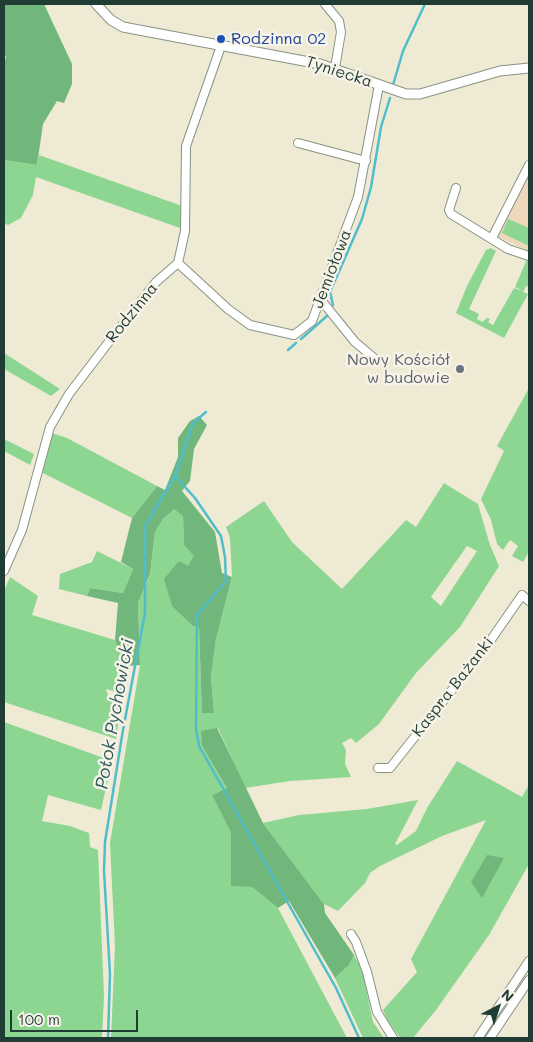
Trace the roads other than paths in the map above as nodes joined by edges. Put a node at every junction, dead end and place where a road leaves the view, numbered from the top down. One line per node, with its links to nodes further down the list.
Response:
1 (96, 4): 3 (street, Tyniecka)
2 (325, 4): 4 (street)
3 (221, 46): 4 (street, Tyniecka); 13 (street)
4 (335, 68): 6 (street, Tyniecka)
5 (529, 68): 6 (street, Tyniecka)
6 (379, 85): 8 (street, Jemiołowa)
7 (298, 143): 8 (street)
8 (366, 161): 14 (street, Jemiołowa)
9 (529, 165): 11 (street)
10 (456, 188): 11 (street)
11 (492, 238): 12 (street)
12 (529, 256)
13 (178, 263): 14 (street, Jemiołowa); 16 (street, Rodzinna)
14 (321, 300): 15 (street)
15 (374, 358)
16 (4, 571)
17 (529, 601): 18 (street, Kaspra Bażanki)
18 (378, 768)
19 (351, 934): 22 (street)
20 (529, 961): 23 (street)
21 (529, 980): 24 (street)
22 (393, 1038)
23 (478, 1038)
24 (490, 1038)

